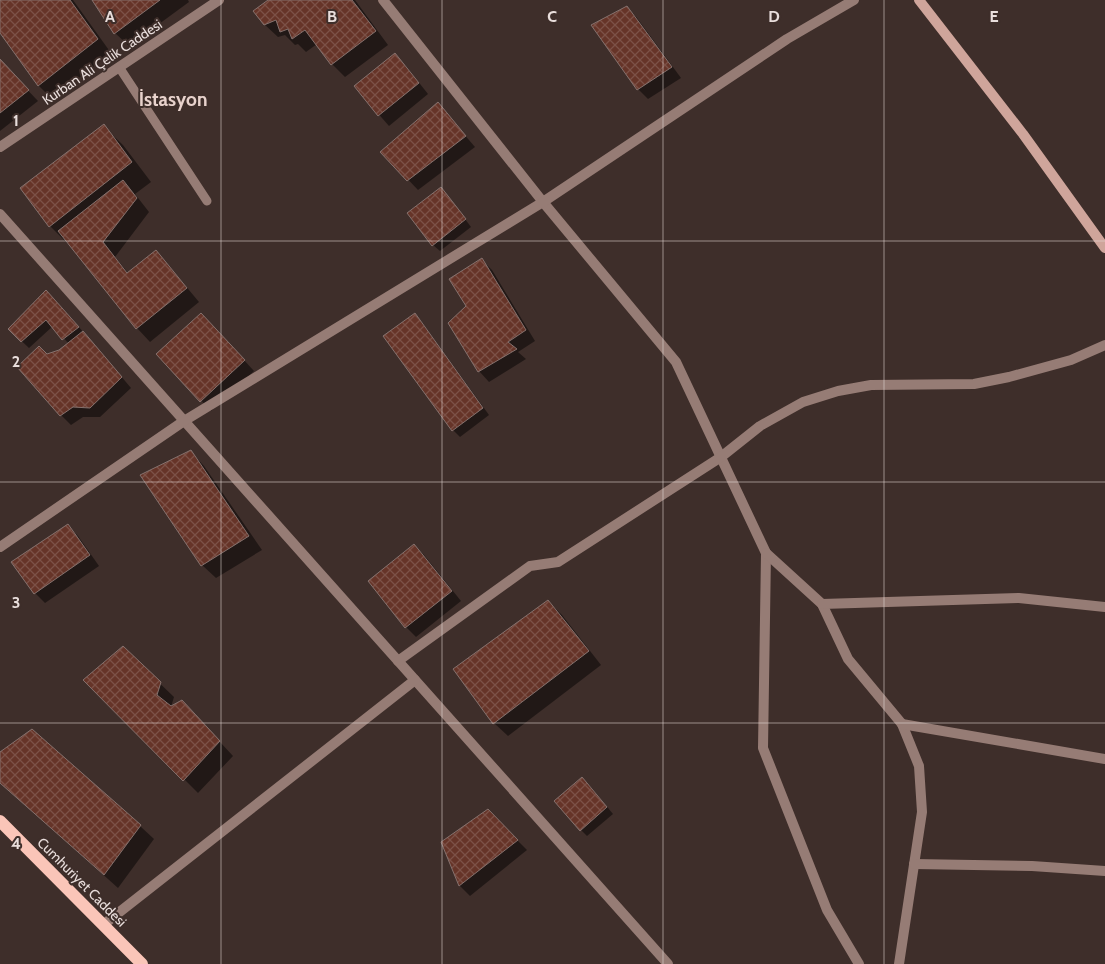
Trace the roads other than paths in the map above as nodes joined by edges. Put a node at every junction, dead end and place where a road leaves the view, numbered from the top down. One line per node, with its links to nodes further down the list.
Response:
1 (219, 0): 5 (street, Kurban Ali Çelik Caddesi)
2 (383, 0): 8 (street)
3 (854, 0): 8 (street)
4 (919, 0): 10 (main road)
5 (119, 67): 6 (street, Kurban Ali Çelik Caddesi); 7 (lane)
6 (0, 147)
7 (208, 201)
8 (543, 202): 12 (street); 13 (street)
9 (0, 214): 12 (street)
10 (1105, 248)
11 (1105, 345): 13 (street)
12 (184, 421): 14 (street); 18 (street)
13 (721, 457): 15 (street); 18 (street)
14 (0, 547)
15 (766, 553): 16 (street); 28 (street)
16 (822, 604): 17 (street); 20 (street)
17 (1105, 607)
18 (398, 661): 19 (street)
19 (415, 680): 25 (street); 27 (street)
20 (902, 724): 21 (street); 23 (street)
21 (1105, 759)
22 (0, 822): 25 (main road, Cumhuriyet Caddesi)
23 (914, 864): 24 (street); 29 (street)
24 (1105, 871)
25 (103, 925): 26 (main road, Cumhuriyet Caddesi)
26 (142, 964)
27 (668, 964)
28 (860, 964)
29 (899, 964)

